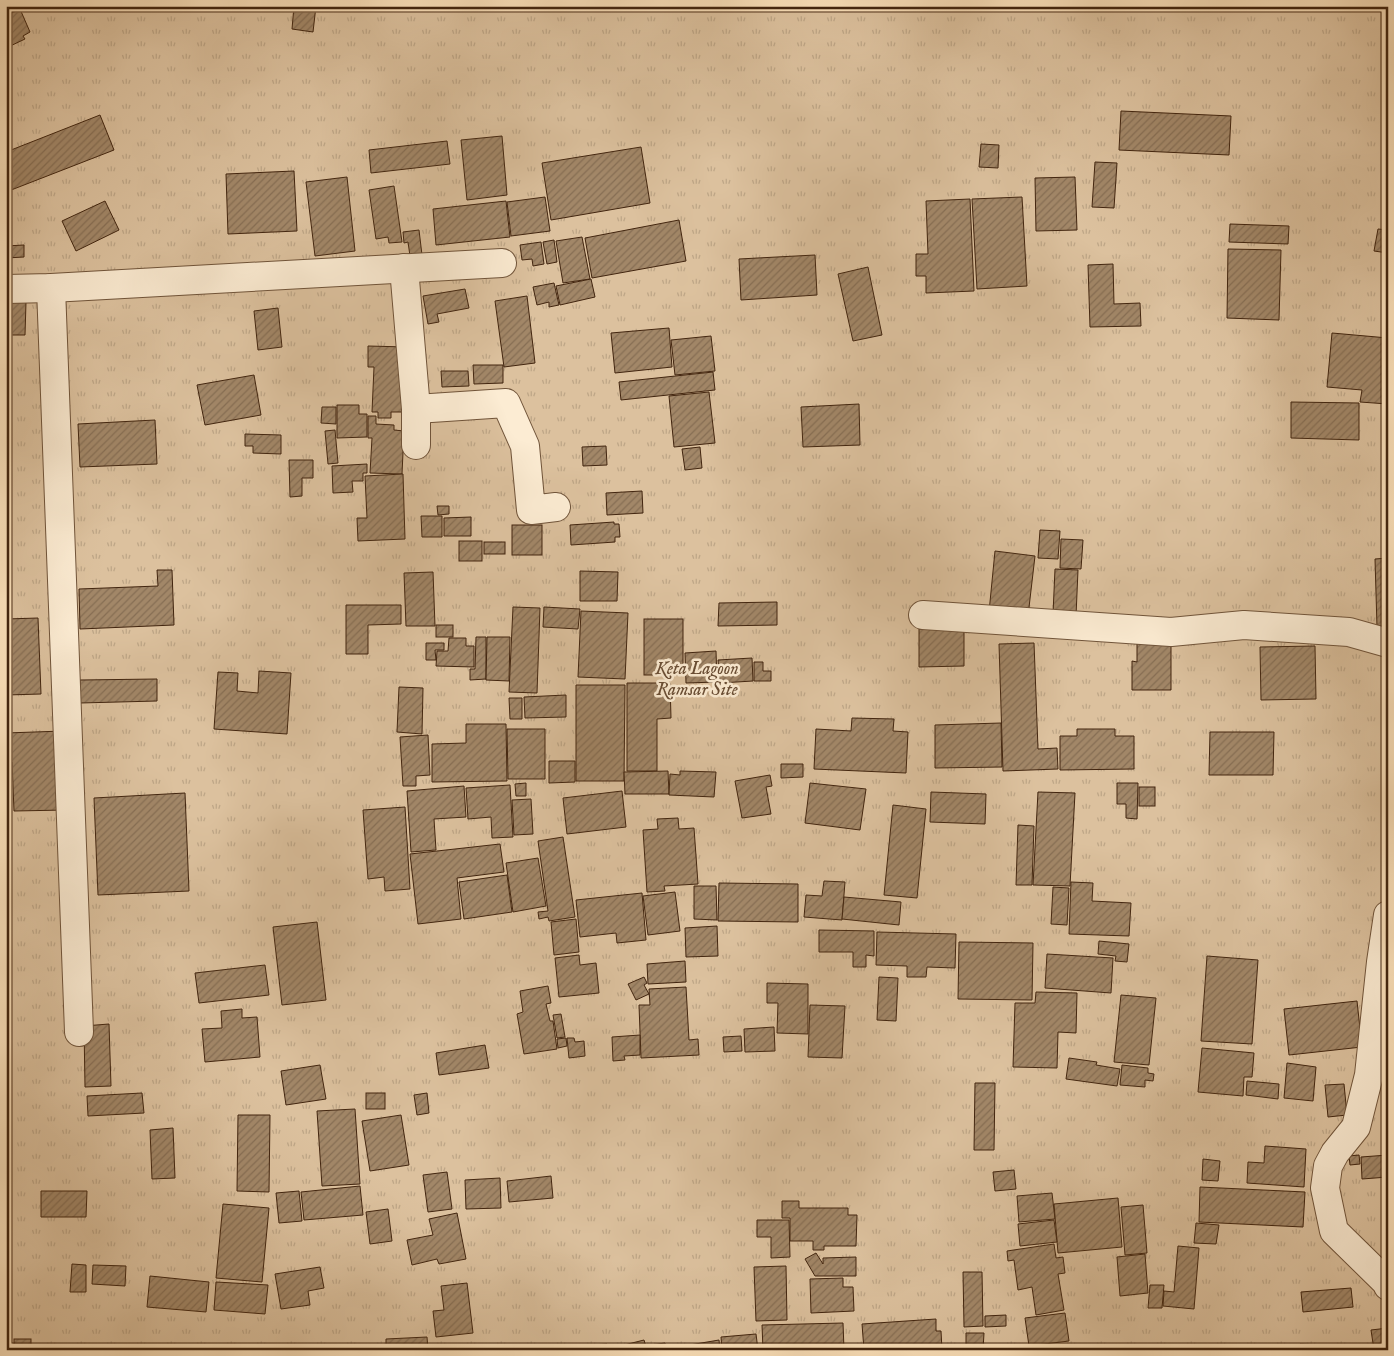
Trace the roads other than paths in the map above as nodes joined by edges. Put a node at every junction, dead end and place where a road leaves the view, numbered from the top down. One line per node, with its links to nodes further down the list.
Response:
1 (502, 263): 2 (street)
2 (404, 268): 3 (street); 5 (street)
3 (51, 288): 4 (street); 11 (street)
4 (6, 289)
5 (416, 409): 6 (street); 7 (street)
6 (416, 445)
7 (556, 507)
8 (923, 615): 9 (street)
9 (1388, 643)
10 (1388, 915): 12 (street)
11 (78, 1032)
12 (1388, 1286)

